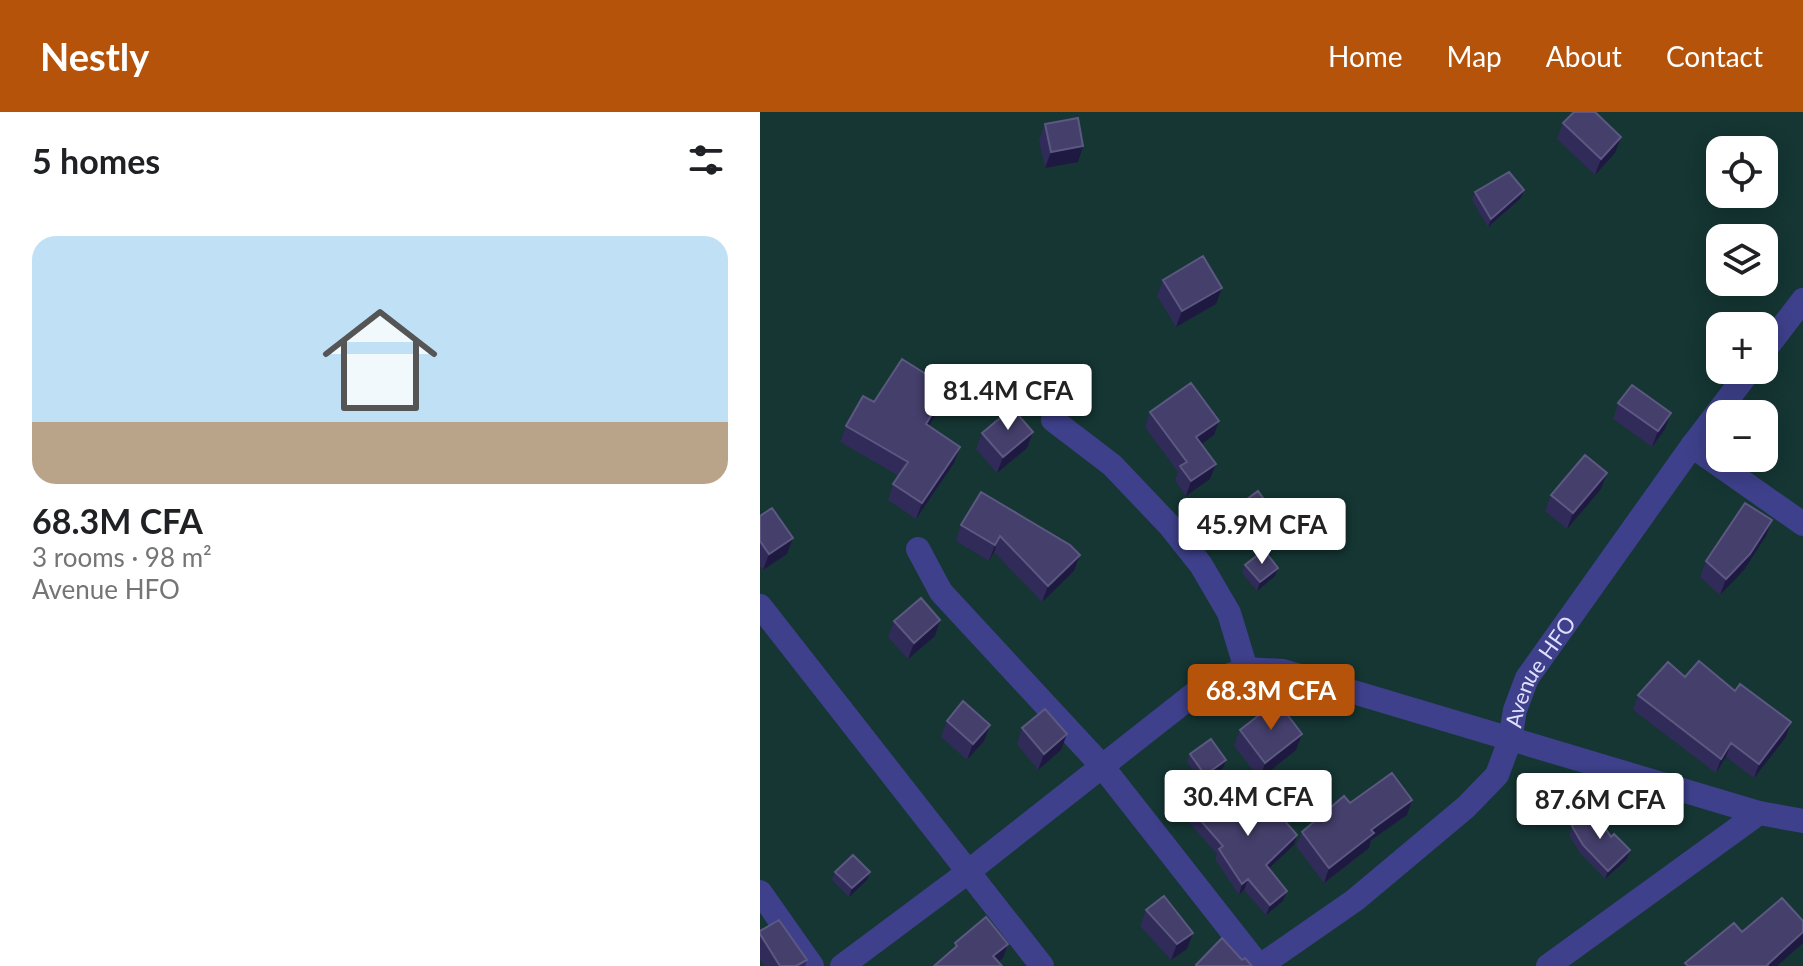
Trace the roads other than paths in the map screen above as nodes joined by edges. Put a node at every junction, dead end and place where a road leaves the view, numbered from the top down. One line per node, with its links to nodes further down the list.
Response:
1 (1803, 300): 2 (street)
2 (1778, 333)
3 (1739, 384): 5 (street, Avenue HFO)
4 (1053, 420): 9 (street)
5 (1692, 446): 6 (street); 10 (street, Avenue HFO)
6 (1803, 524)
7 (918, 549): 11 (street)
8 (760, 606): 14 (street)
9 (1246, 669): 10 (street); 11 (street)
10 (1510, 740): 12 (street); 19 (street, Avenue HFO)
11 (1102, 766): 14 (street); 19 (street)
12 (1759, 813): 13 (street); 20 (street)
13 (1803, 821)
14 (969, 870): 17 (street); 18 (street)
15 (760, 892): 16 (street)
16 (812, 966)
17 (842, 966)
18 (1042, 966)
19 (1260, 966)
20 (1548, 966)

